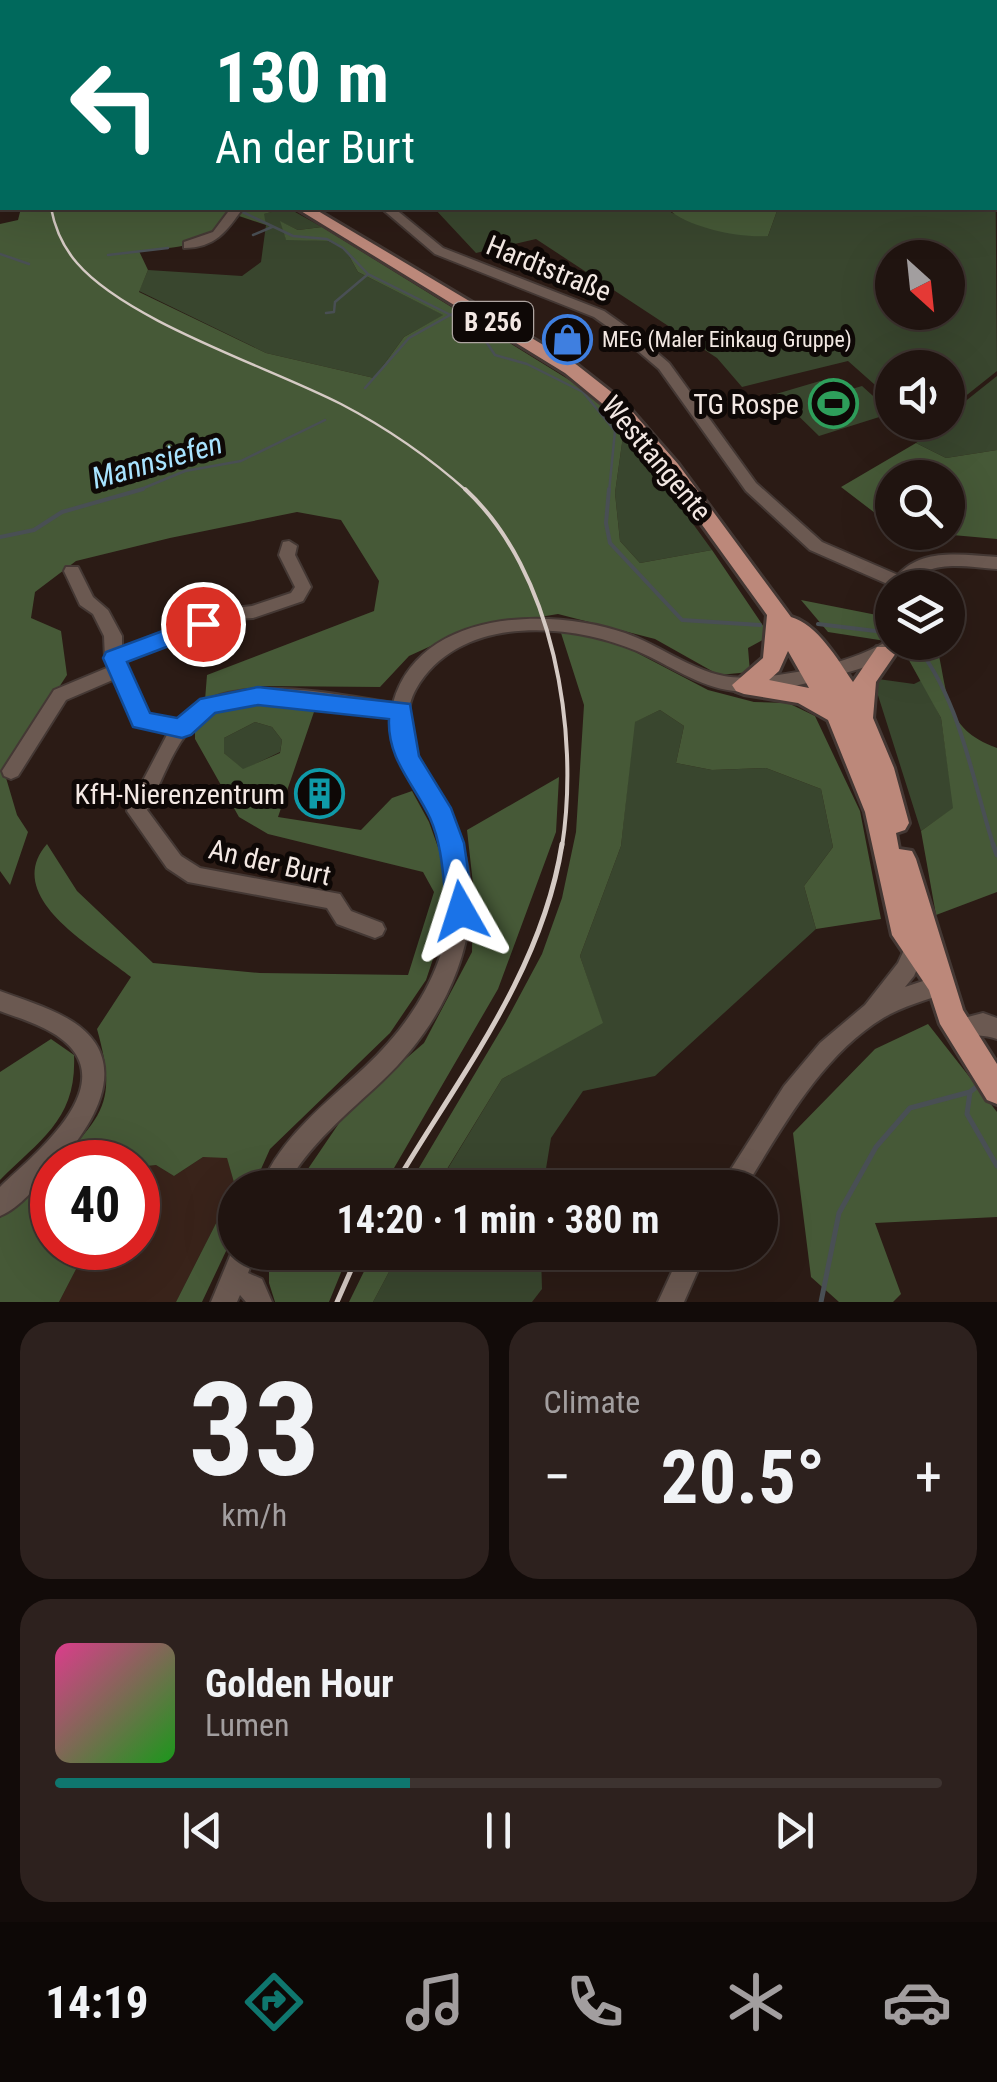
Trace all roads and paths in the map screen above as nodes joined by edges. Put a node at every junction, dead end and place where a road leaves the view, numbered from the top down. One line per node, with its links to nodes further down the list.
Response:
1 (234, 210): 4 (street)
2 (306, 210): 10 (main road, Westtangente / B 256)
3 (390, 210): 9 (street, Hardtstraße)
4 (188, 245)
5 (289, 546): 13 (street)
6 (997, 564): 7 (street, Hardtstraße)
7 (913, 570)
8 (72, 572): 13 (street)
9 (875, 573)
10 (777, 613): 14 (main road, Westtangente / B 256); 15 (main road)
11 (875, 653): 14 (street)
12 (880, 660): 17 (main road, B 256)
13 (117, 664): 18 (street); 19 (street)
14 (822, 671): 15 (street); 17 (main road, Westtangente / B 256)
15 (744, 685): 16 (street); 17 (main road)
16 (402, 711): 18 (street, An der Burt); 28 (street)
17 (850, 718): 21 (main road, Westtangente / B 256); 22 (main road, Westtangente / B 256)
18 (182, 728): 20 (street, An der Burt)
19 (10, 770)
20 (375, 930)
21 (916, 946): 22 (main road, Westtangente / B 256); 24 (street)
22 (941, 985): 24 (street); 27 (main road, Westtangente / B 256)
23 (0, 1001): 30 (street)
24 (872, 1013): 29 (street)
25 (972, 1026): 26 (street)
26 (997, 1029)
27 (997, 1090)
28 (283, 1170)
29 (742, 1170)
30 (0, 1204)
31 (686, 1270): 34 (street)
32 (229, 1291): 33 (street)
33 (259, 1302)
34 (671, 1302)

